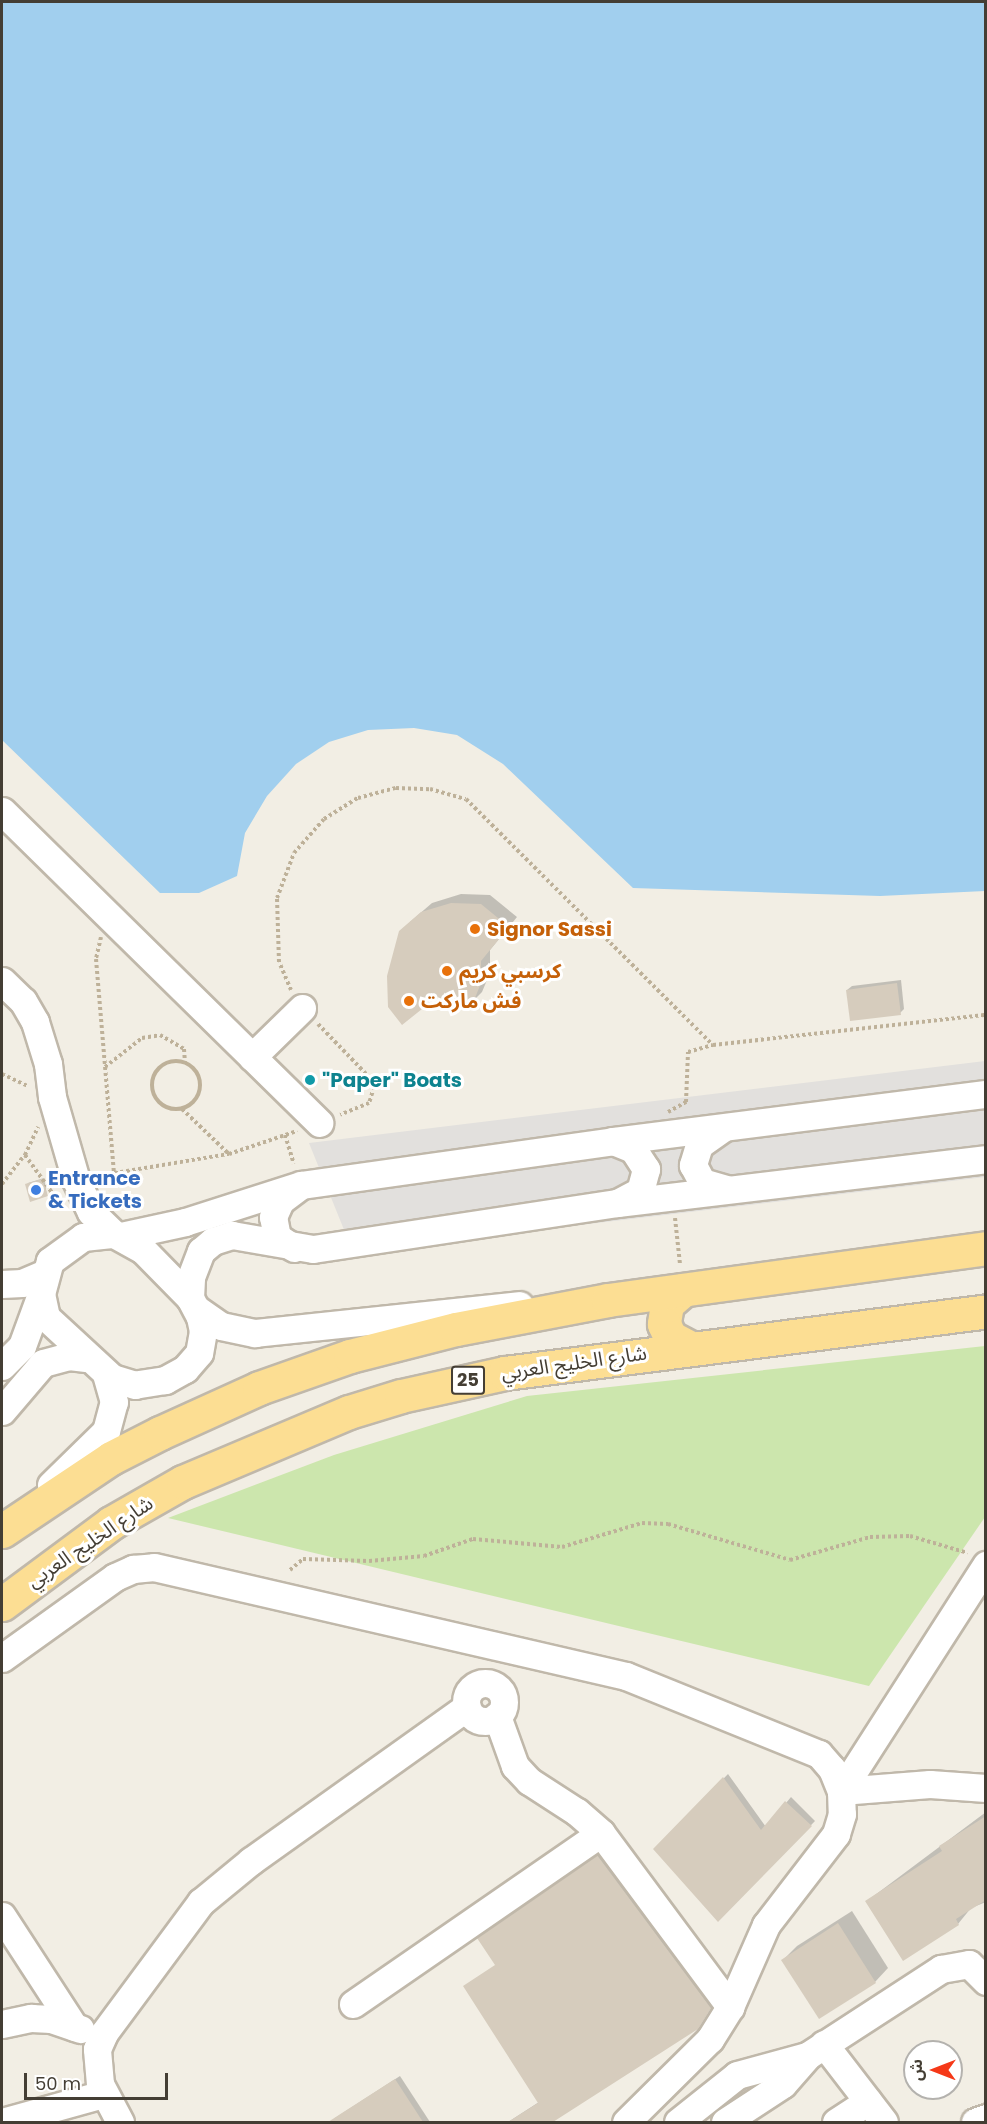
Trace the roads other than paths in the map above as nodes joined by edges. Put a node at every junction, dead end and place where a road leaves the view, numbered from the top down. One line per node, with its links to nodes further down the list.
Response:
1 (2, 811): 4 (street)
2 (2, 981): 13 (street)
3 (302, 1008): 4 (street)
4 (252, 1057): 6 (street)
5 (986, 1094): 7 (street)
6 (320, 1124)
7 (724, 1127): 8 (street); 11 (street)
8 (613, 1141): 10 (street); 12 (street)
9 (986, 1159): 11 (street)
10 (301, 1185): 13 (street); 14 (street)
11 (732, 1189): 12 (street)
12 (618, 1203): 14 (street)
13 (118, 1235): 16 (street); 20 (street)
14 (294, 1248): 20 (street)
15 (986, 1248): 18 (main road)
16 (43, 1283): 17 (street); 23 (street); 24 (street)
17 (2, 1284)
18 (683, 1290): 19 (main road); 22 (main road)
19 (608, 1300): 20 (street); 26 (main road)
20 (194, 1304): 24 (street)
21 (986, 1311): 22 (main road, شارع الخليج العربي / 25)
22 (688, 1347): 28 (main road, شارع الخليج العربي / 25)
23 (2, 1366)
24 (96, 1366): 25 (street); 26 (street)
25 (2, 1411)
26 (7, 1526)
27 (980, 1560): 35 (street)
28 (2, 1604)
29 (519, 1654): 30 (street); 31 (street); 35 (street)
30 (2, 1658)
31 (493, 1686): 32 (street); 33 (street)
32 (467, 1707): 33 (street); 43 (street)
33 (497, 1716): 36 (street)
34 (986, 1788): 35 (street)
35 (841, 1791): 40 (street)
36 (601, 1833): 39 (street); 40 (street)
37 (2, 1916): 42 (street)
38 (986, 1981): 44 (street)
39 (353, 2004)
40 (730, 2007): 50 (street)
41 (2, 2024): 42 (street)
42 (74, 2026): 43 (street)
43 (100, 2039): 45 (street)
44 (815, 2050): 46 (street); 51 (street); 52 (street)
45 (103, 2094): 48 (street); 49 (street)
46 (876, 2112): 53 (street)
47 (986, 2118): 54 (street)
48 (2, 2122)
49 (120, 2122)
50 (626, 2122)
51 (678, 2122)
52 (725, 2122)
53 (836, 2122)
54 (975, 2122)

